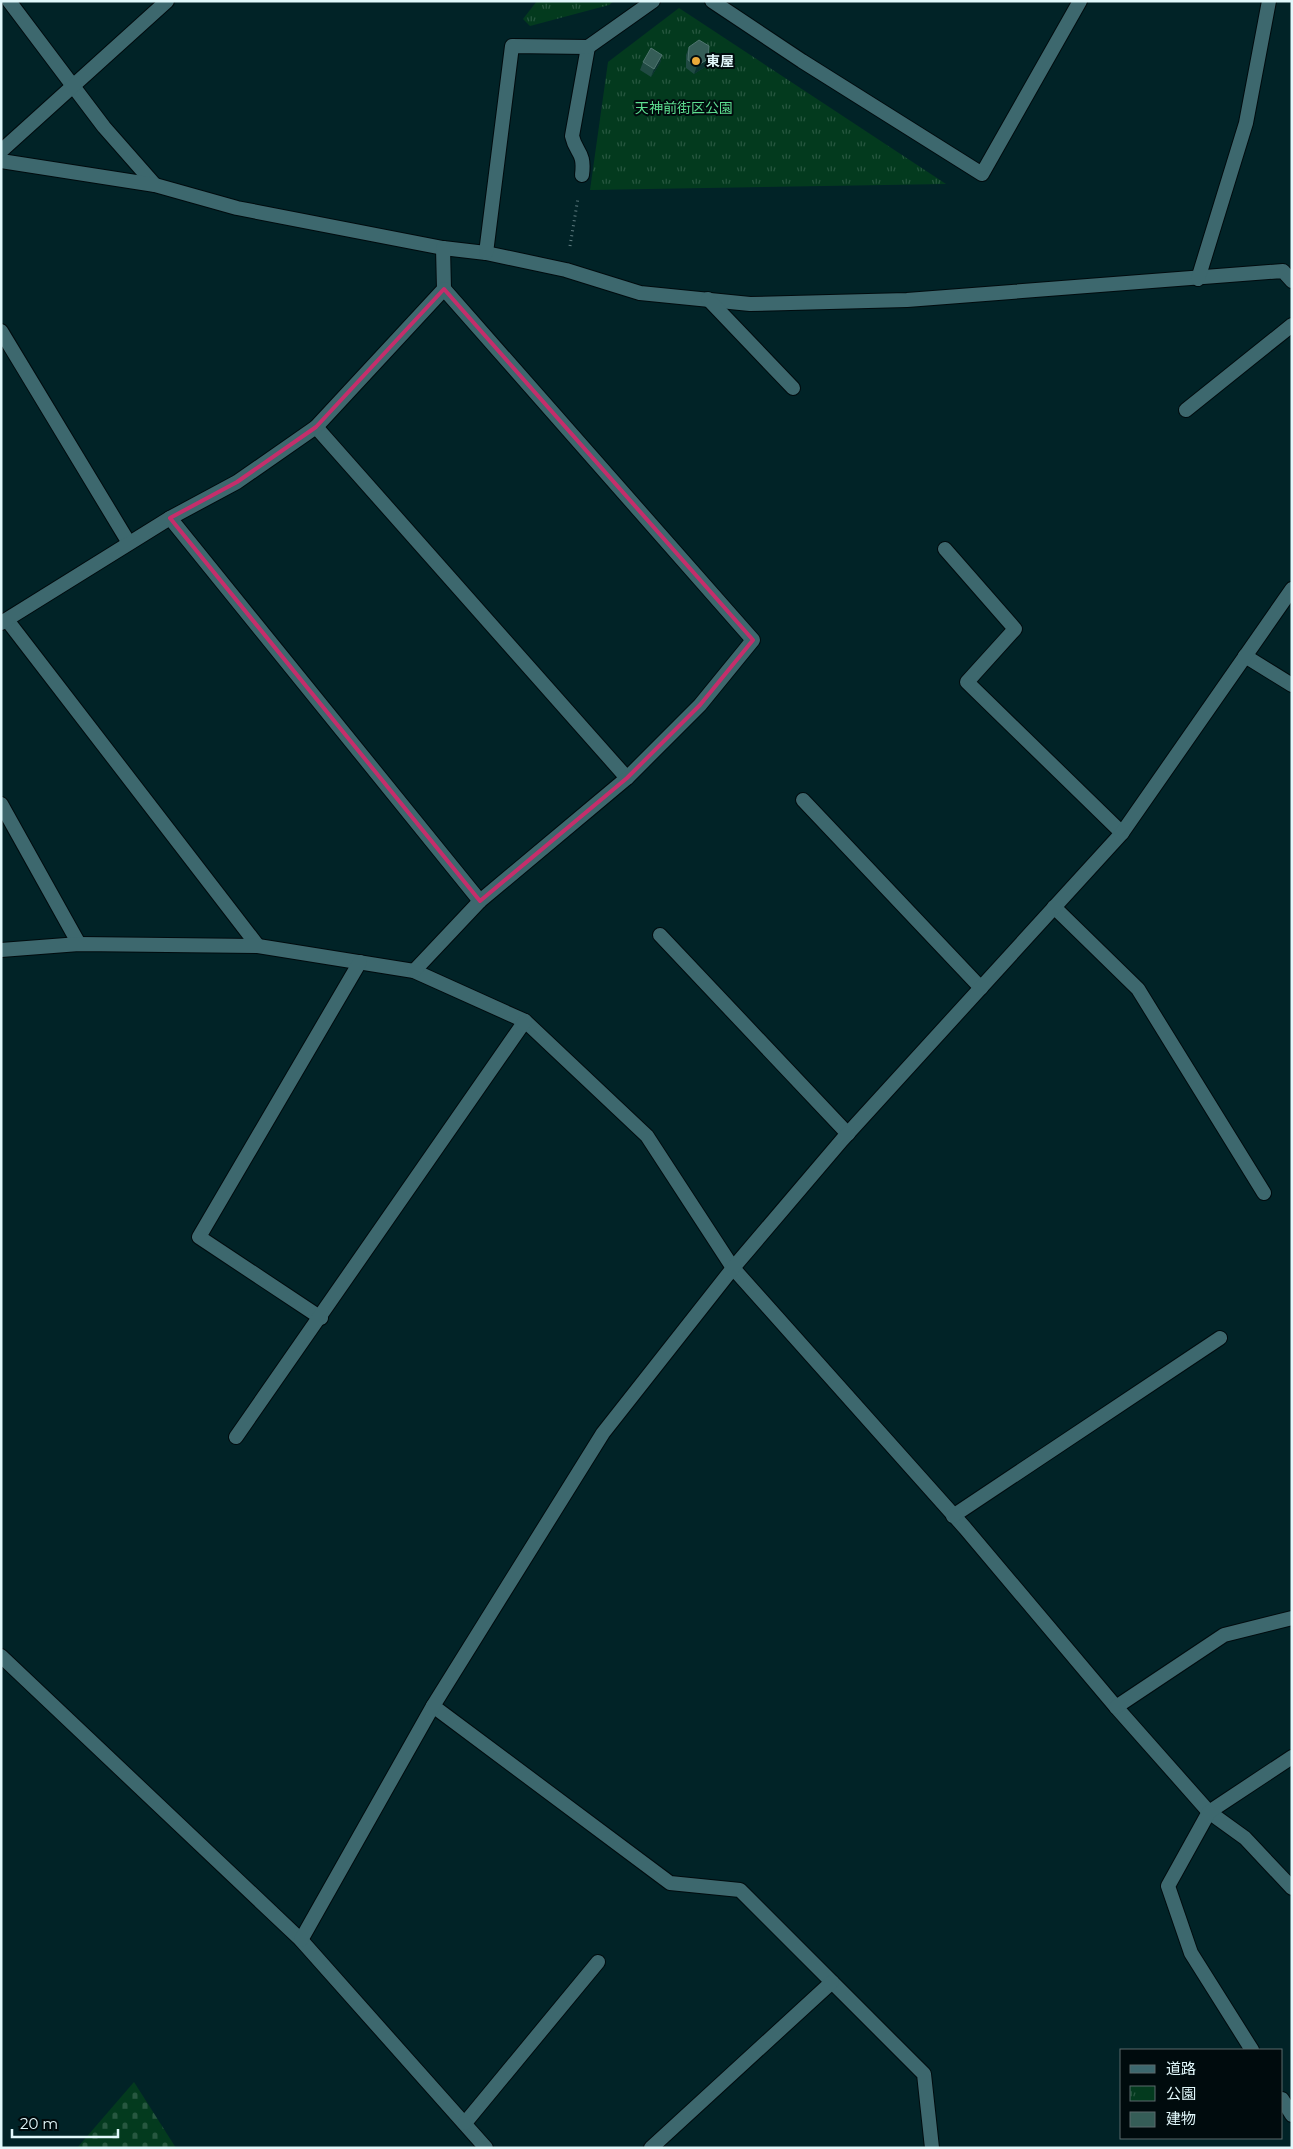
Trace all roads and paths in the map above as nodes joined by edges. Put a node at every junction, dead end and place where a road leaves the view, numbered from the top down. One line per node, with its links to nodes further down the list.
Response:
1 (9, 1): 8 (street)
2 (167, 1): 8 (street)
3 (653, 1): 7 (street)
4 (712, 1): 5 (street)
5 (1080, 1)
6 (1269, 1): 16 (street)
7 (588, 48): 11 (street); 14 (street)
8 (73, 86): 9 (street); 12 (street)
9 (1, 150)
10 (1, 161): 12 (street)
11 (582, 175): 15 (path)
12 (155, 185): 13 (street)
13 (443, 248): 14 (street); 18 (street)
14 (486, 253): 15 (street)
15 (566, 270): 19 (street)
16 (1198, 279): 17 (street); 19 (street)
17 (1292, 280)
18 (444, 290): 24 (street); 32 (street)
19 (708, 299): 22 (street)
20 (1292, 325): 23 (street)
21 (1, 331): 26 (street)
22 (793, 388)
23 (1186, 410)
24 (316, 427): 25 (street); 32 (street)
25 (170, 518): 26 (street); 36 (street)
26 (129, 544): 29 (street)
27 (945, 549): 35 (street)
28 (1292, 589): 30 (street)
29 (4, 622): 40 (street)
30 (1245, 656): 31 (street); 35 (street)
31 (1292, 685)
32 (626, 778): 36 (street)
33 (802, 800): 44 (street)
34 (1, 804): 39 (street)
35 (1122, 833): 37 (street)
36 (480, 901): 43 (street)
37 (1054, 907): 44 (street); 47 (street)
38 (660, 935): 46 (street)
39 (79, 944): 40 (street); 41 (street)
40 (258, 946): 42 (street)
41 (1, 950)
42 (360, 962): 43 (street); 49 (street)
43 (414, 970): 45 (street)
44 (981, 988): 46 (street)
45 (525, 1021): 48 (street); 49 (street)
46 (848, 1134): 48 (street)
47 (1264, 1193)
48 (733, 1268): 52 (street); 55 (street)
49 (320, 1318): 51 (street)
50 (1220, 1338): 52 (street)
51 (236, 1437)
52 (953, 1516): 56 (street)
53 (1292, 1618): 56 (street)
54 (1, 1656): 60 (street)
55 (433, 1706): 60 (street); 62 (street)
56 (1116, 1707): 58 (street)
57 (1292, 1757): 58 (street)
58 (1209, 1812): 59 (street); 63 (street)
59 (1292, 1888)
60 (301, 1940): 66 (street)
61 (598, 1962): 66 (street)
62 (832, 1982): 68 (street); 69 (street)
63 (1251, 2049)
64 (1283, 2101): 65 (street)
65 (1292, 2115)
66 (464, 2123): 67 (street)
67 (486, 2148)
68 (652, 2148)
69 (932, 2148)

